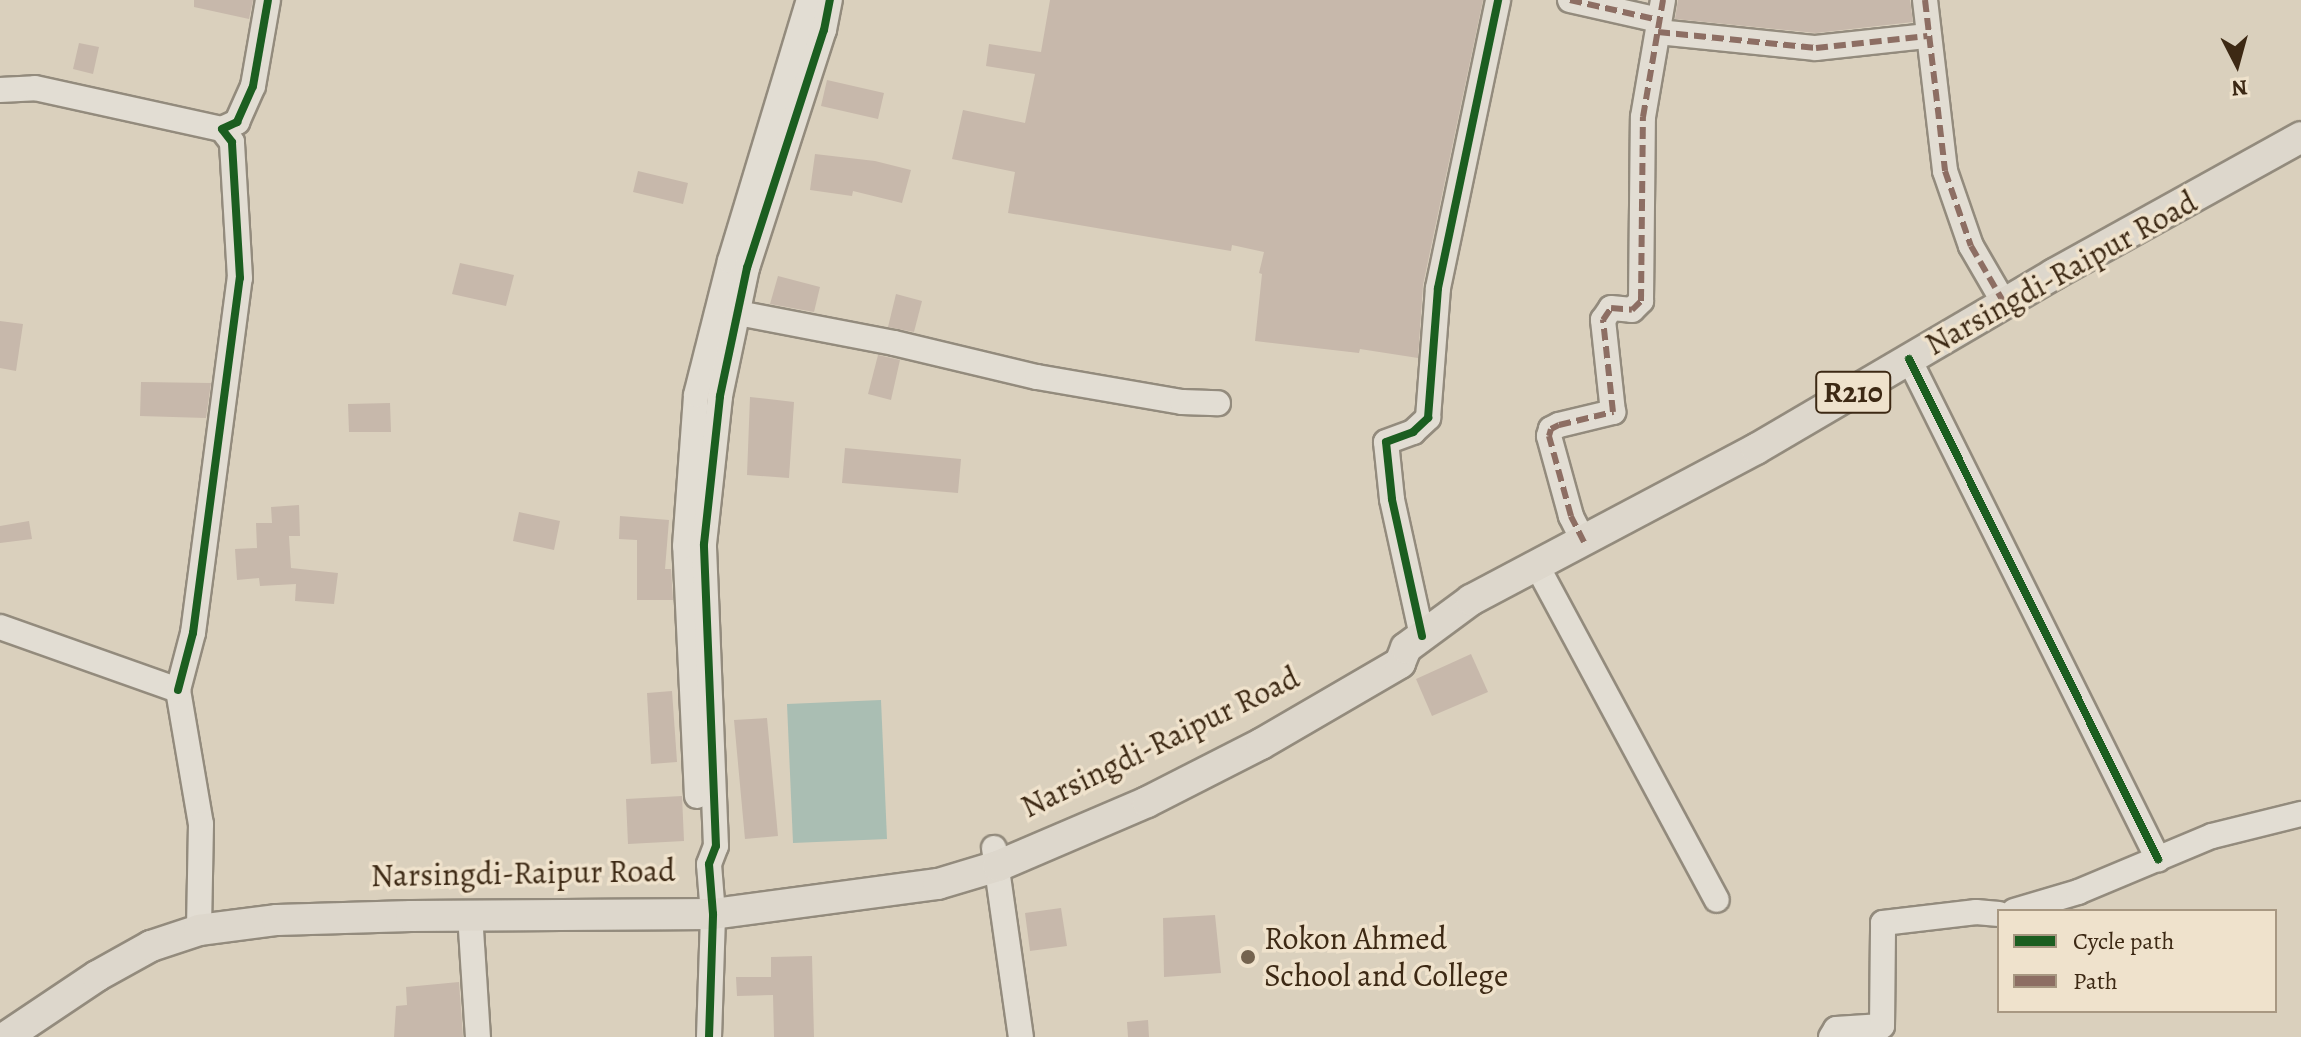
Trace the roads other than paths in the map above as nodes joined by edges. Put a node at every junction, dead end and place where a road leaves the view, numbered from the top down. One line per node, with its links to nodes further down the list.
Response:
1 (268, 0): 10 (street)
2 (809, 0): 24 (street)
3 (830, 0): 13 (street)
4 (1498, 0): 19 (street)
5 (1570, 0): 7 (street)
6 (1925, 0): 8 (street)
7 (1660, 17): 8 (street); 16 (street)
8 (1927, 36): 12 (street)
9 (0, 90): 10 (street)
10 (222, 129): 20 (street)
11 (2301, 137): 12 (main road, Narsingdi-Raipur Road / R210)
12 (2004, 303): 14 (main road, Narsingdi-Raipur Road / R210)
13 (738, 313): 15 (street); 24 (street)
14 (1909, 359): 16 (main road, Narsingdi-Raipur Road / R210); 23 (street)
15 (1218, 403)
16 (1584, 542): 17 (main road, Narsingdi-Raipur Road / R210)
17 (1537, 566): 19 (main road, Narsingdi-Raipur Road / R210); 25 (street)
18 (0, 627): 20 (street)
19 (1414, 642): 22 (main road, Narsingdi-Raipur Road / R210)
20 (178, 690): 30 (street)
21 (2301, 814): 23 (street)
22 (996, 857): 26 (main road, Narsingdi-Raipur Road / R210); 35 (street)
23 (2158, 859): 27 (street)
24 (709, 864): 26 (street)
25 (1717, 900)
26 (712, 905): 28 (main road, Narsingdi-Raipur Road / R210); 30 (main road, Narsingdi-Raipur Road / R210); 34 (street)
27 (2021, 909)
28 (470, 914): 30 (main road, Narsingdi-Raipur Road / R210); 33 (street)
29 (1997, 914): 36 (street)
30 (200, 921): 31 (main road, Narsingdi-Raipur Road / R210); 32 (main road, Narsingdi-Raipur Road / R210)
31 (0, 1018)
32 (6, 1037)
33 (478, 1037)
34 (709, 1037)
35 (1021, 1037)
36 (1831, 1037)

